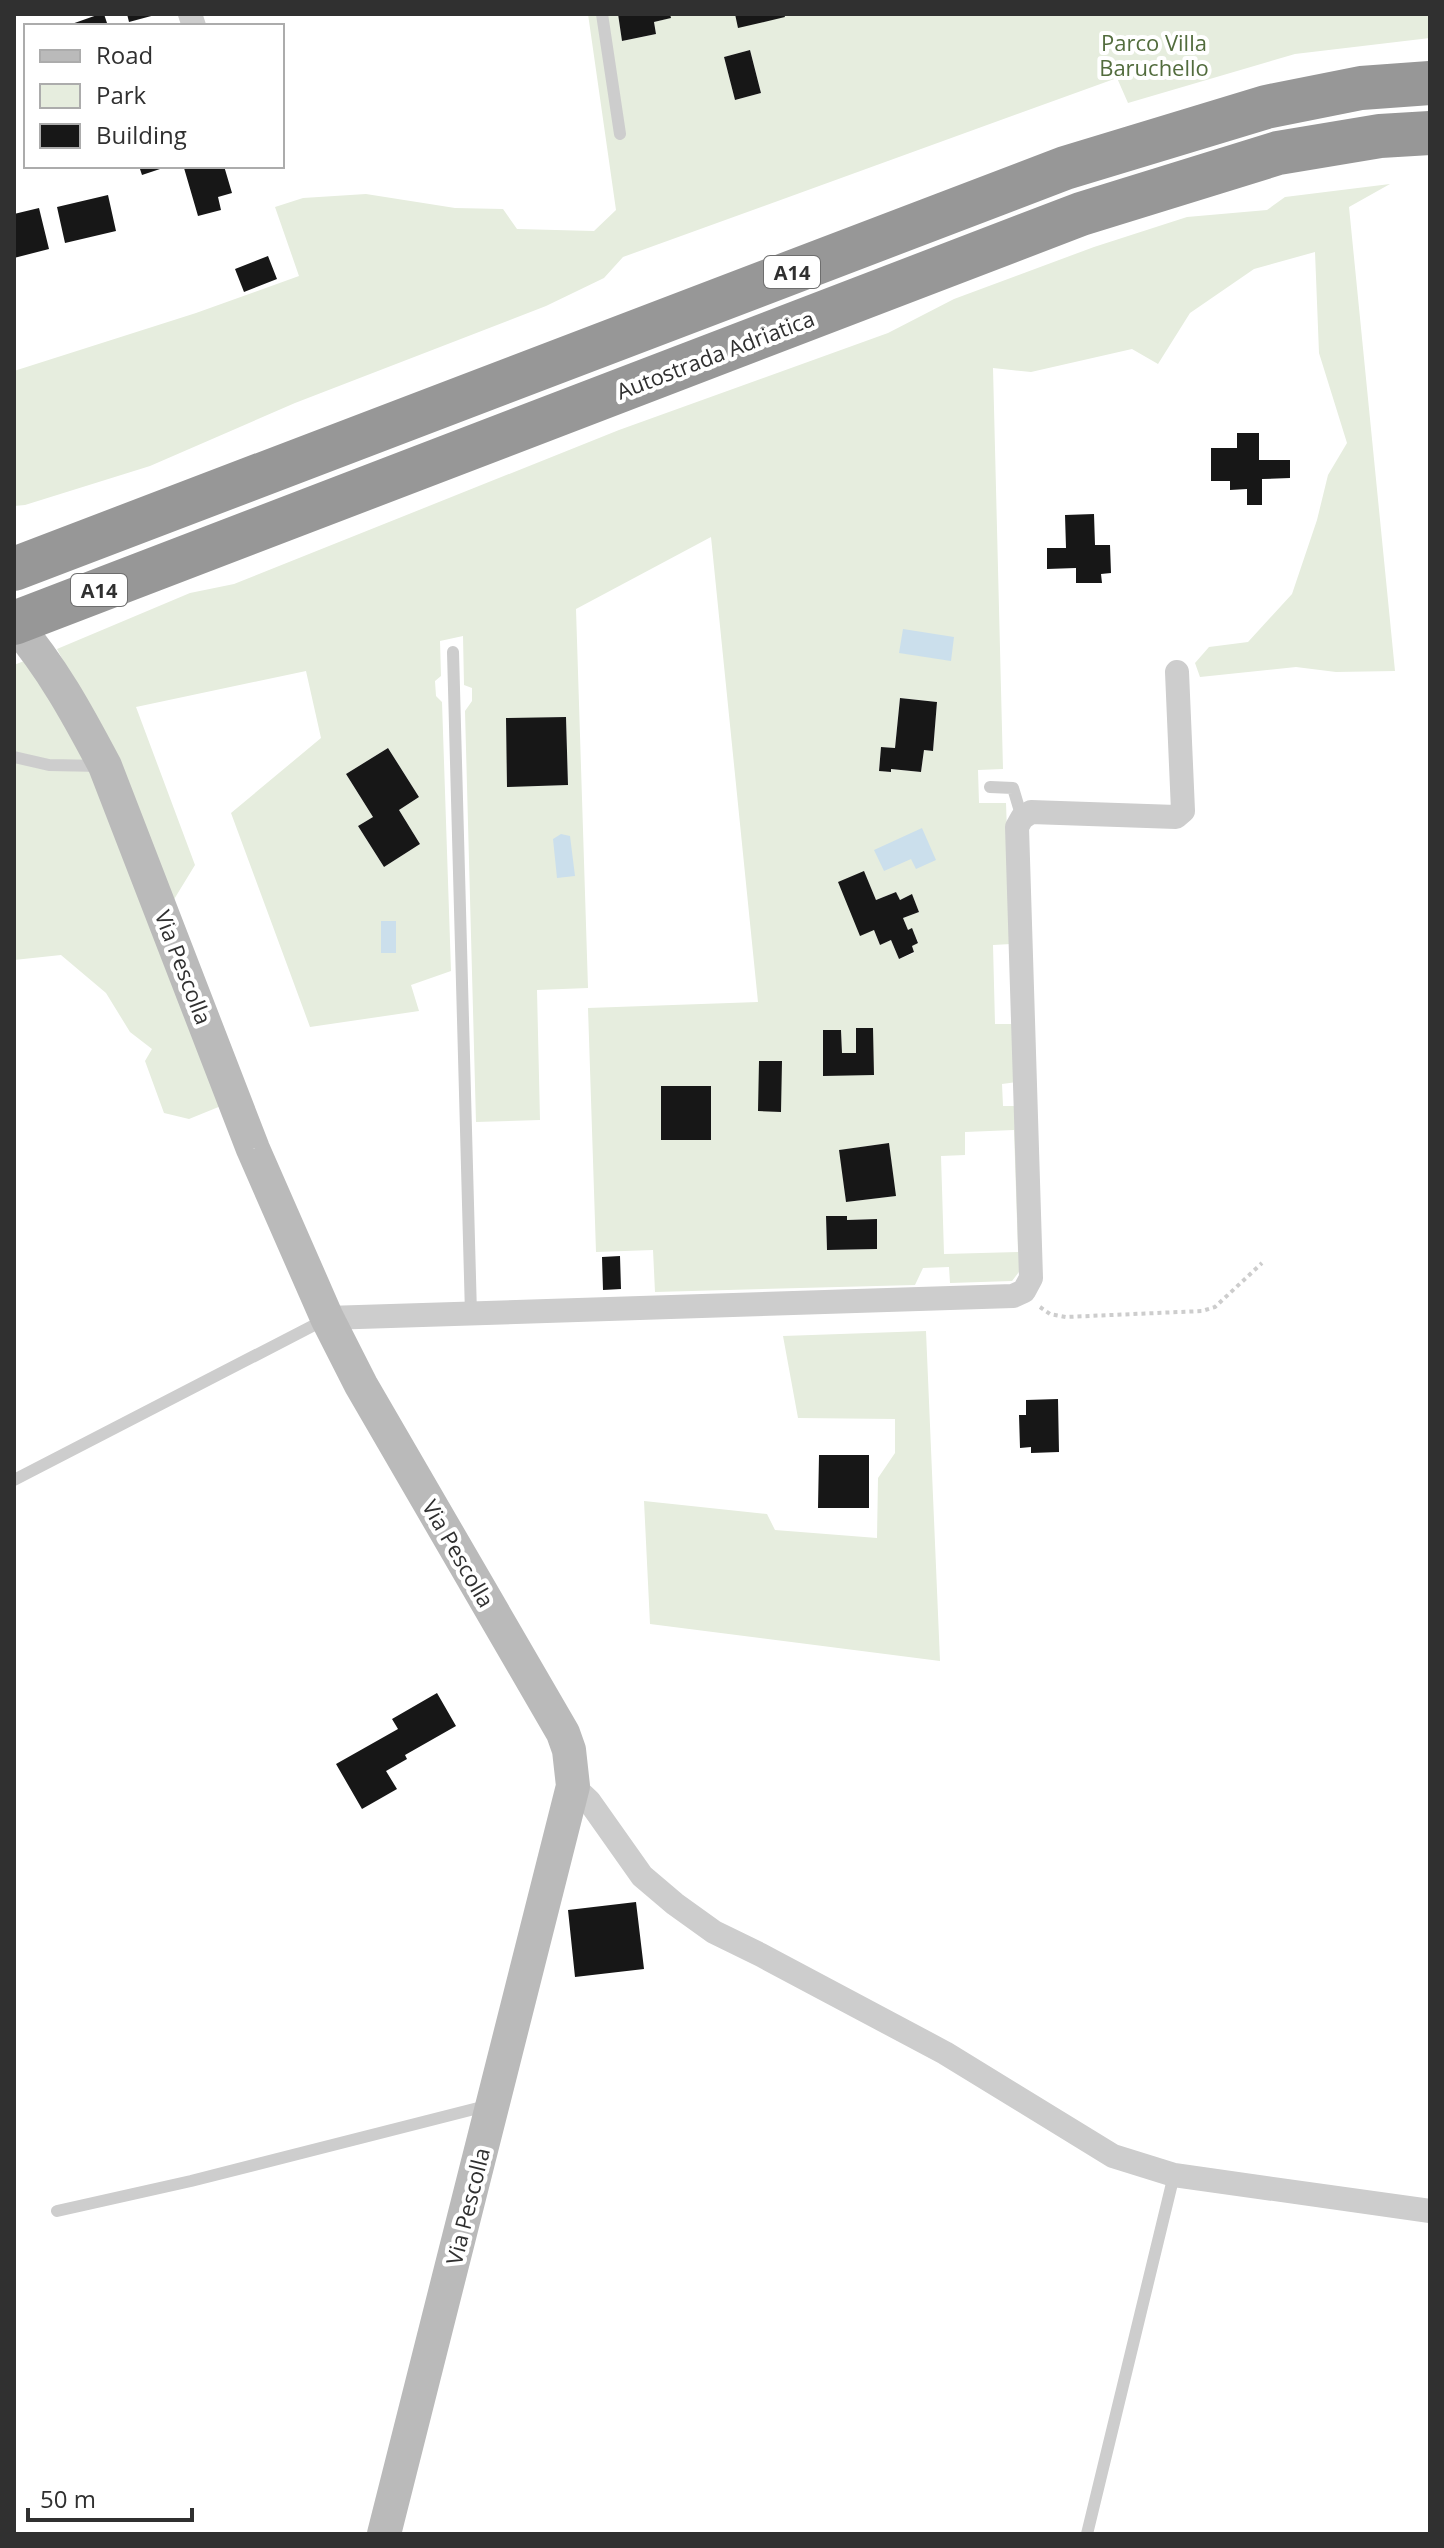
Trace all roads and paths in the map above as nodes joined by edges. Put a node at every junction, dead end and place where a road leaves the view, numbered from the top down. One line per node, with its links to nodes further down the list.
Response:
1 (602, 14): 4 (lane)
2 (1430, 83): 5 (highway, A14)
3 (1430, 133): 6 (highway, Autostrada Adriatica / A14)
4 (620, 134)
5 (14, 569)
6 (14, 623): 10 (street, Via Pescolla)
7 (453, 652): 15 (lane)
8 (1177, 672): 12 (street)
9 (14, 757): 10 (lane)
10 (105, 766): 16 (street, Via Pescolla)
11 (990, 787): 12 (lane)
12 (1022, 818): 14 (street)
13 (1262, 1263): 14 (path)
14 (1024, 1291): 15 (street)
15 (471, 1314): 16 (street)
16 (327, 1318): 17 (lane); 18 (street, Via Pescolla)
17 (14, 1480)
18 (573, 1786): 19 (street, Via Pescolla); 20 (street)
19 (493, 2104): 21 (lane); 23 (street, Via Pescolla)
20 (1174, 2175): 22 (street); 24 (lane)
21 (57, 2211)
22 (1430, 2211)
23 (384, 2534)
24 (1087, 2534)

